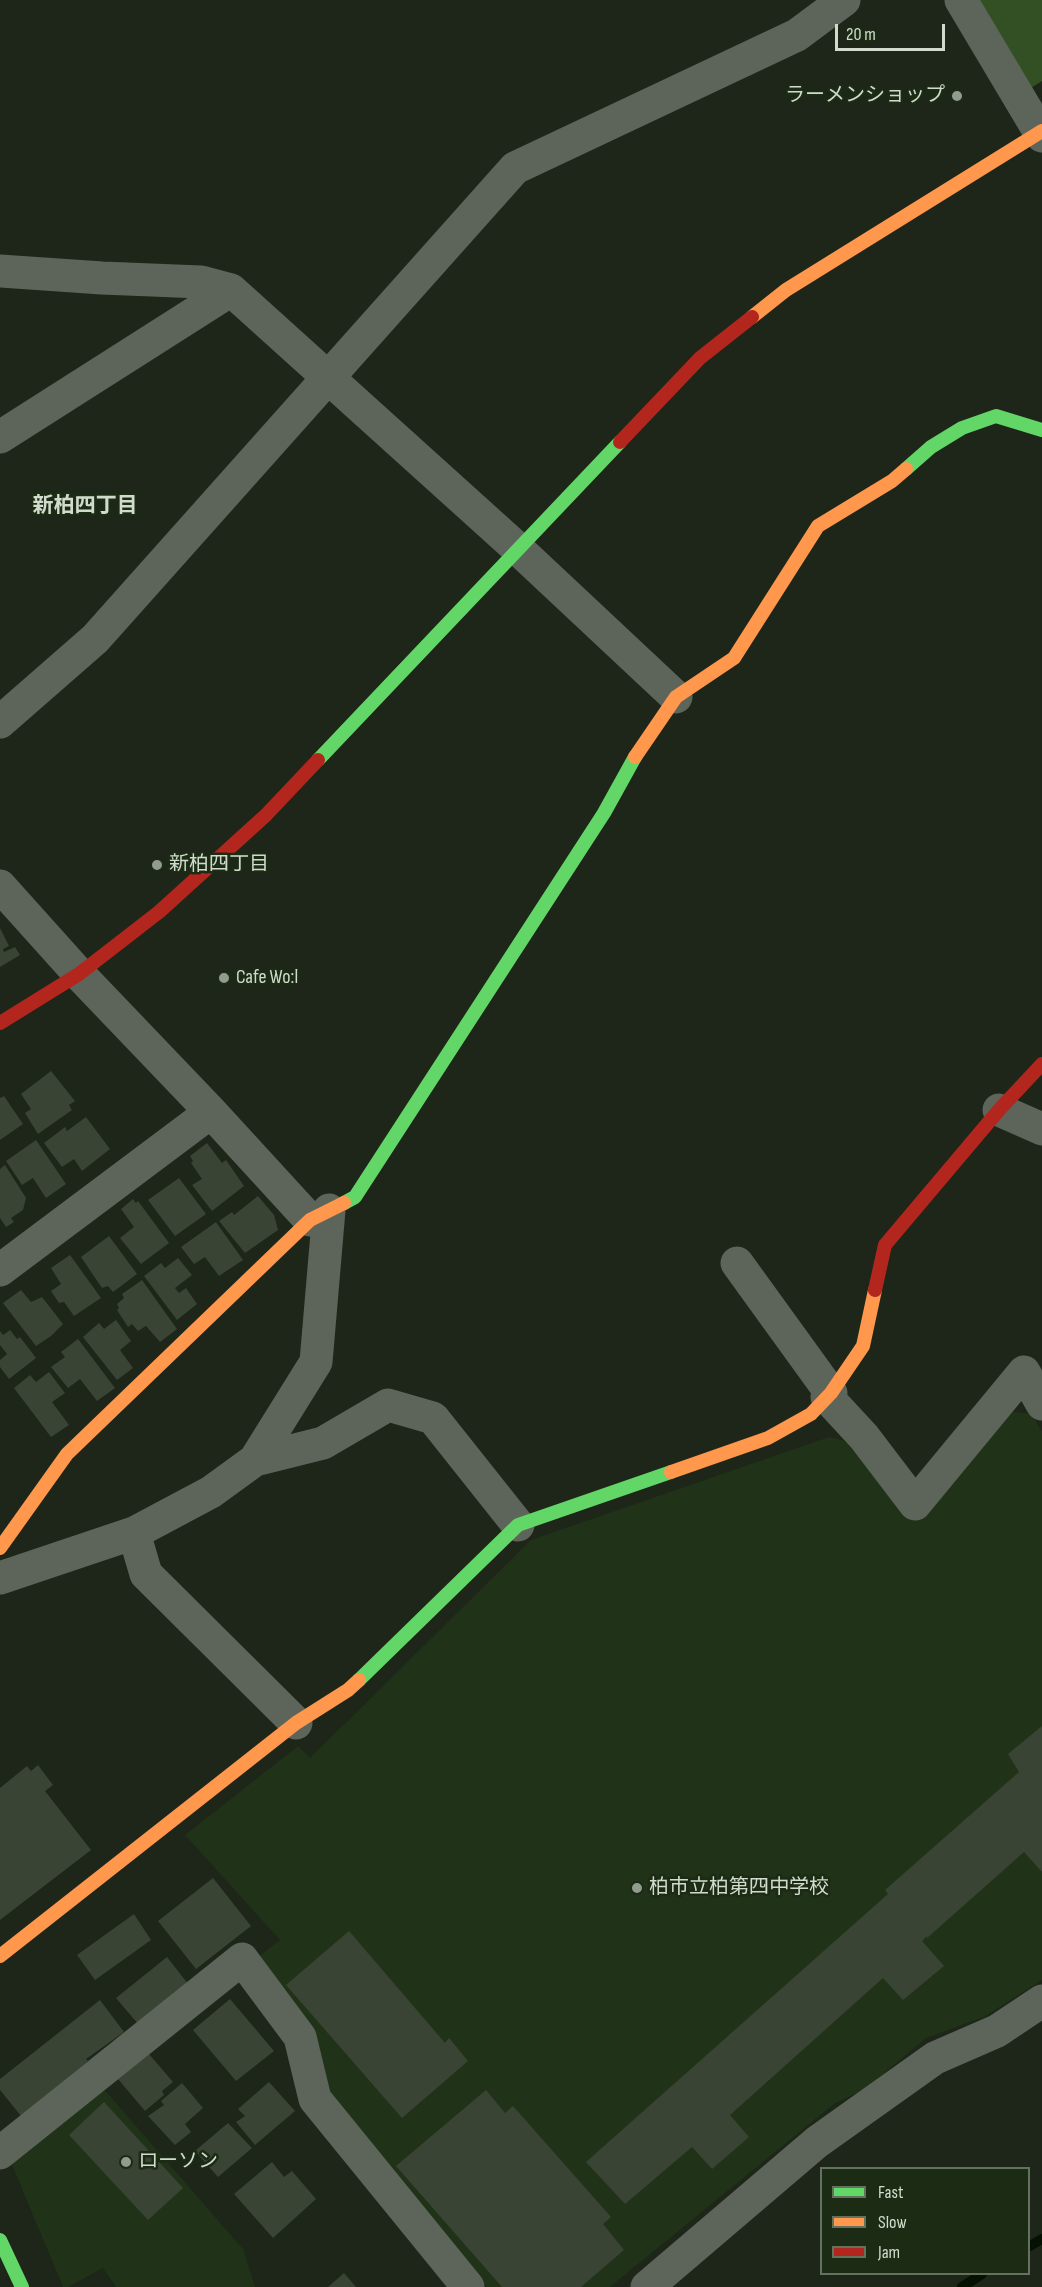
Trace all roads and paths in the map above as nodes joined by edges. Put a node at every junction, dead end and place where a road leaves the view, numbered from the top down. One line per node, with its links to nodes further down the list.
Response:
1 (844, 0): 6 (street)
2 (961, 0): 3 (street)
3 (1041, 133): 9 (street)
4 (0, 271): 5 (street)
5 (231, 290): 6 (street); 8 (street)
6 (328, 377): 9 (street); 11 (street)
7 (1042, 430): 10 (street)
8 (0, 437)
9 (518, 549): 10 (street); 13 (street)
10 (676, 697): 19 (street)
11 (0, 722)
12 (0, 886): 13 (street)
13 (79, 974): 14 (street); 17 (street)
14 (0, 1023)
15 (1042, 1064): 16 (street)
16 (999, 1110): 18 (street); 22 (street)
17 (211, 1112): 19 (street); 21 (street)
18 (1042, 1129)
19 (320, 1215): 24 (street); 27 (street)
20 (737, 1263): 22 (street)
21 (0, 1270)
22 (829, 1395): 23 (street); 25 (street)
23 (1042, 1404)
24 (255, 1460): 25 (street); 26 (street)
25 (518, 1525): 29 (street)
26 (134, 1533): 28 (street); 29 (street)
27 (0, 1548)
28 (0, 1578)
29 (296, 1723): 30 (street)
30 (0, 1956)
31 (1042, 2001): 36 (street)
32 (0, 2153): 35 (street)
33 (0, 2240): 34 (street)
34 (22, 2287)
35 (468, 2287)
36 (647, 2287)

